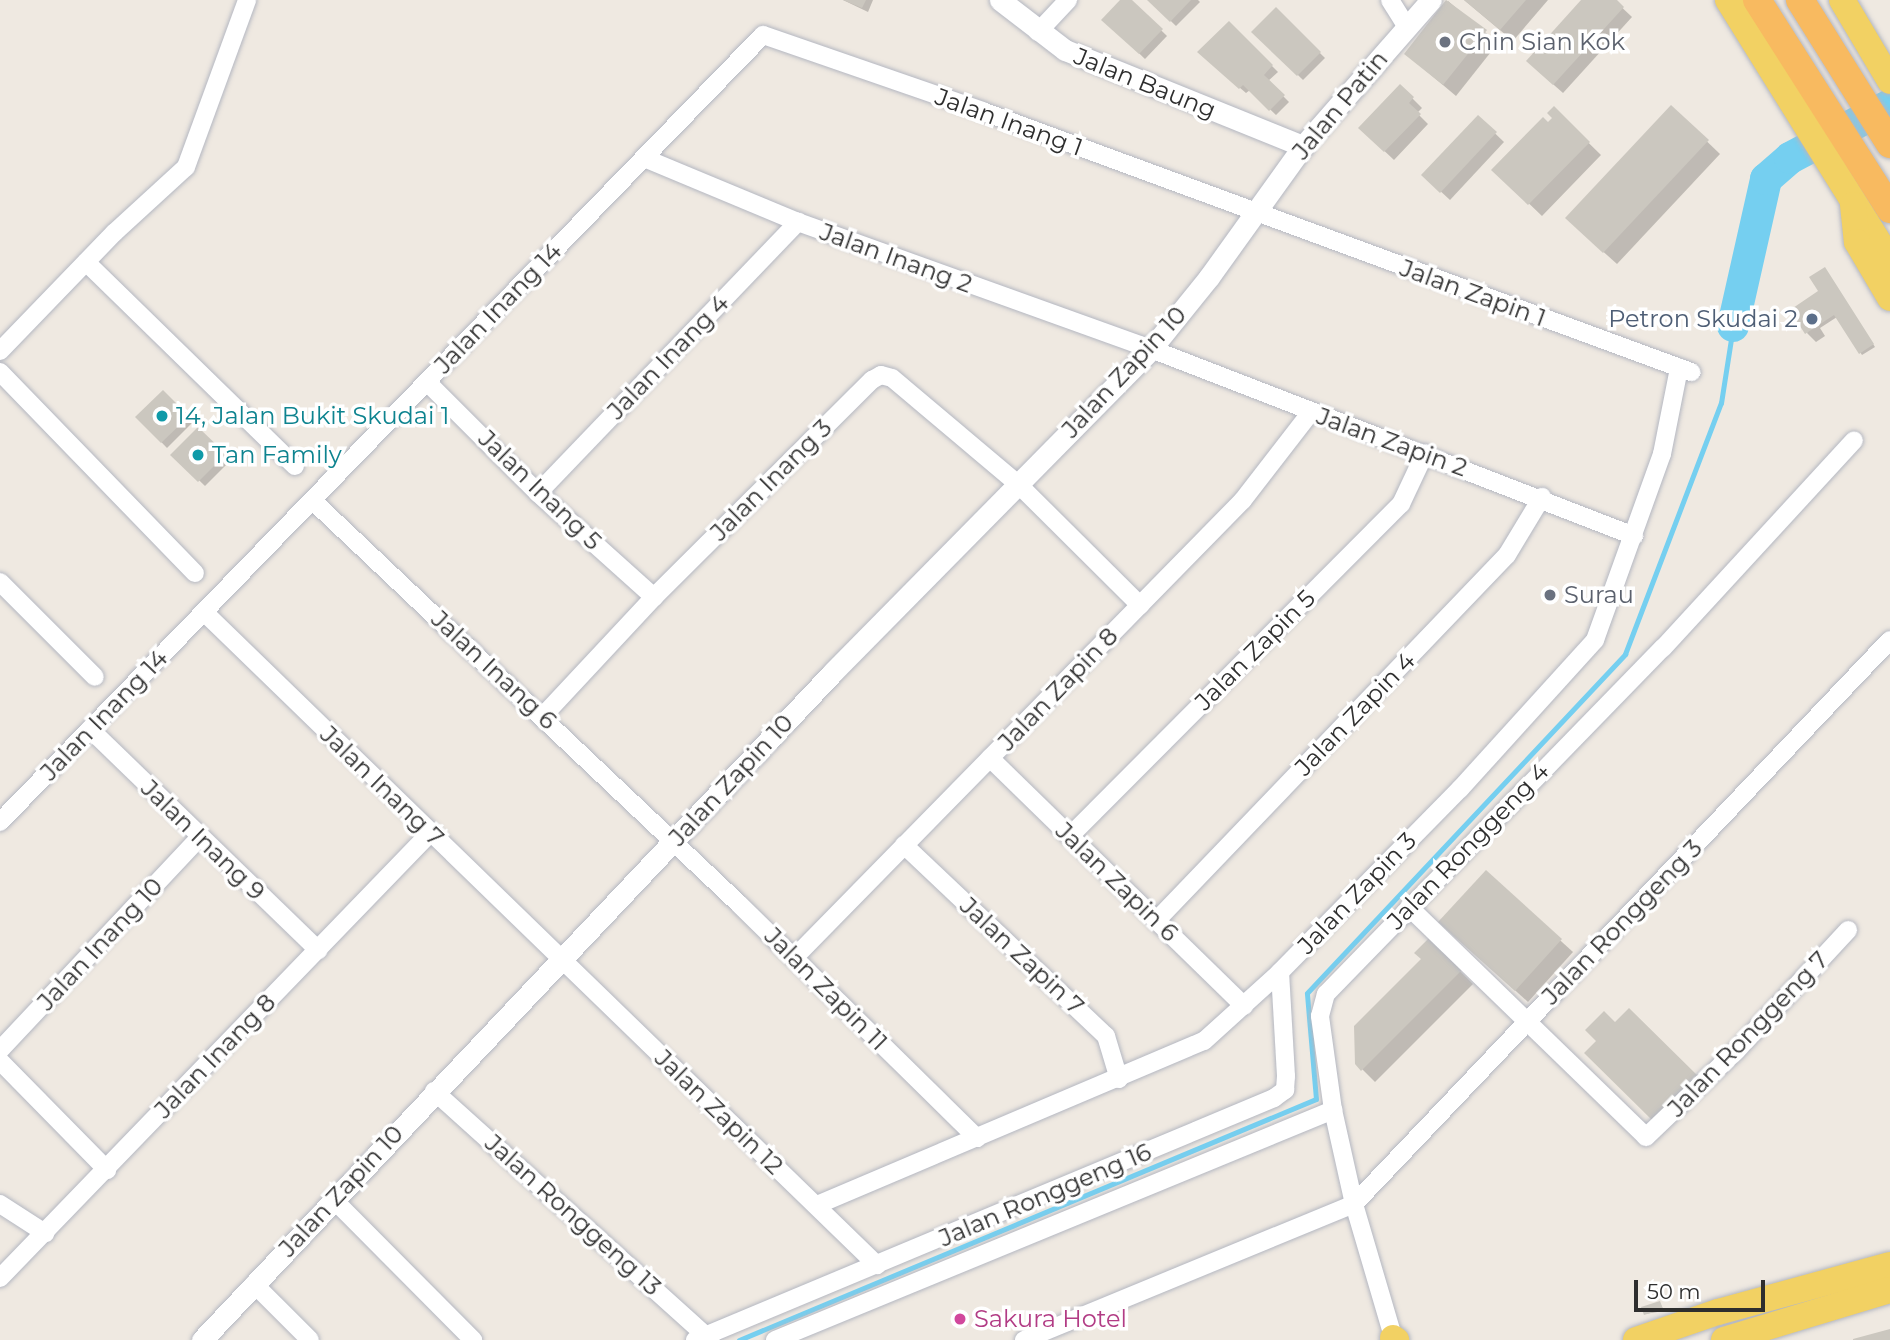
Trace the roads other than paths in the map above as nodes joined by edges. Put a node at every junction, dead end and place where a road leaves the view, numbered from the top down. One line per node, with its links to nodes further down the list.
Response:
1 (247, 0): 22 (street)
2 (999, 0): 11 (street, Jalan Baung)
3 (1068, 0): 11 (street)
4 (1390, 0): 10 (street)
5 (1431, 0): 10 (street, Jalan Patin)
6 (1728, 0): 17 (main road)
7 (1757, 0): 18 (highway)
8 (1800, 0): 14 (highway)
9 (1842, 0): 13 (main road)
10 (1406, 27): 15 (street, Jalan Patin)
11 (1038, 32): 15 (street, Jalan Baung)
12 (762, 35): 16 (street, Jalan Inang 14); 19 (street, Jalan Inang 1)
13 (1890, 81)
14 (1890, 144)
15 (1303, 146): 19 (street, Jalan Patin)
16 (644, 158): 20 (street, Jalan Inang 2); 28 (street, Jalan Inang 14)
17 (1850, 193): 21 (main road); 23 (main road)
18 (1890, 209)
19 (1254, 215): 24 (street, Jalan Zapin 10); 26 (street, Jalan Zapin 1)
20 (798, 222): 24 (street, Jalan Inang 2); 34 (street, Jalan Inang 4)
21 (1890, 260)
22 (86, 262): 25 (street); 32 (street)
23 (1890, 298)
24 (1151, 349): 29 (street, Jalan Zapin 2); 33 (street, Jalan Zapin 10)
25 (0, 351)
26 (1685, 370): 37 (street, Jalan Zapin 3)
27 (0, 372): 38 (street)
28 (427, 382): 34 (street, Jalan Inang 5); 36 (street, Jalan Inang 14)
29 (1311, 412): 31 (street, Jalan Zapin 2); 41 (street, Jalan Zapin 8)
30 (1854, 440): 54 (street, Jalan Ronggeng 4)
31 (1425, 453): 35 (street, Jalan Zapin 2); 50 (street, Jalan Zapin 5)
32 (295, 466)
33 (1018, 484): 40 (street, Jalan Inang 3); 41 (street); 52 (street, Jalan Zapin 10)
34 (538, 493): 40 (street, Jalan Inang 5)
35 (1542, 497): 37 (street, Jalan Zapin 2); 55 (street, Jalan Zapin 4)
36 (312, 500): 42 (street, Jalan Inang 14); 45 (street, Jalan Inang 6)
37 (1634, 536): 60 (street, Jalan Zapin 3)
38 (195, 573)
39 (0, 582): 44 (street)
40 (654, 597): 45 (street, Jalan Inang 3)
41 (1140, 605): 47 (street, Jalan Zapin 8)
42 (204, 612): 46 (street, Jalan Inang 14); 49 (street, Jalan Inang 7)
43 (1889, 643): 62 (street, Jalan Ronggeng 3)
44 (95, 677)
45 (542, 716): 52 (street, Jalan Inang 6)
46 (90, 729): 48 (street, Jalan Inang 14); 51 (street, Jalan Inang 9)
47 (990, 758): 50 (street, Jalan Zapin 6); 53 (street, Jalan Zapin 8)
48 (0, 822)
49 (430, 833): 57 (street, Jalan Inang 8); 59 (street, Jalan Inang 7)
50 (1070, 836): 55 (street, Jalan Zapin 6)
51 (200, 838): 57 (street, Jalan Inang 9); 63 (street, Jalan Inang 10)
52 (673, 843): 58 (street, Jalan Zapin 11); 59 (street, Jalan Zapin 10)
53 (904, 845): 58 (street, Jalan Zapin 8); 65 (street, Jalan Zapin 7)
54 (1409, 907): 62 (street); 67 (street, Jalan Ronggeng 4)
55 (1156, 921): 61 (street, Jalan Zapin 6)
56 (1848, 930): 62 (street, Jalan Ronggeng 7)
57 (318, 950): 69 (street, Jalan Inang 8)
58 (794, 958): 68 (street, Jalan Zapin 11)
59 (560, 960): 66 (street, Jalan Zapin 10); 72 (street, Jalan Zapin 12)
60 (1280, 972): 61 (street, Jalan Zapin 3); 75 (street, Jalan Ronggeng 16)
61 (1244, 1006): 65 (street, Jalan Zapin 3)
62 (1525, 1024): 73 (street, Jalan Ronggeng 3)
63 (0, 1051)
64 (0, 1061): 69 (street)
65 (1119, 1079): 68 (street, Jalan Zapin 3)
66 (433, 1091): 70 (street, Jalan Zapin 10); 80 (street, Jalan Ronggeng 13)
67 (1334, 1110): 73 (street, Jalan Ronggeng 4); 85 (street, Jalan Ronggeng 16)
68 (977, 1138): 72 (street, Jalan Zapin 3)
69 (107, 1170): 74 (street, Jalan Inang 8)
70 (333, 1199): 78 (street, Jalan Zapin 10); 84 (street)
71 (0, 1204): 74 (street)
72 (817, 1205): 75 (street, Jalan Zapin 12)
73 (1354, 1205): 81 (street, Jalan Ronggeng 4); 86 (street)
74 (45, 1233): 77 (street, Jalan Inang 8)
75 (877, 1265): 80 (street, Jalan Ronggeng 16)
76 (1890, 1265): 87 (main road)
77 (0, 1279)
78 (254, 1284): 82 (street, Jalan Zapin 10); 83 (street)
79 (1890, 1290): 88 (main road)
80 (704, 1338)
81 (1394, 1339)
82 (202, 1340)
83 (310, 1340)
84 (473, 1340)
85 (775, 1340)
86 (1024, 1340)
87 (1636, 1340)
88 (1724, 1340)

